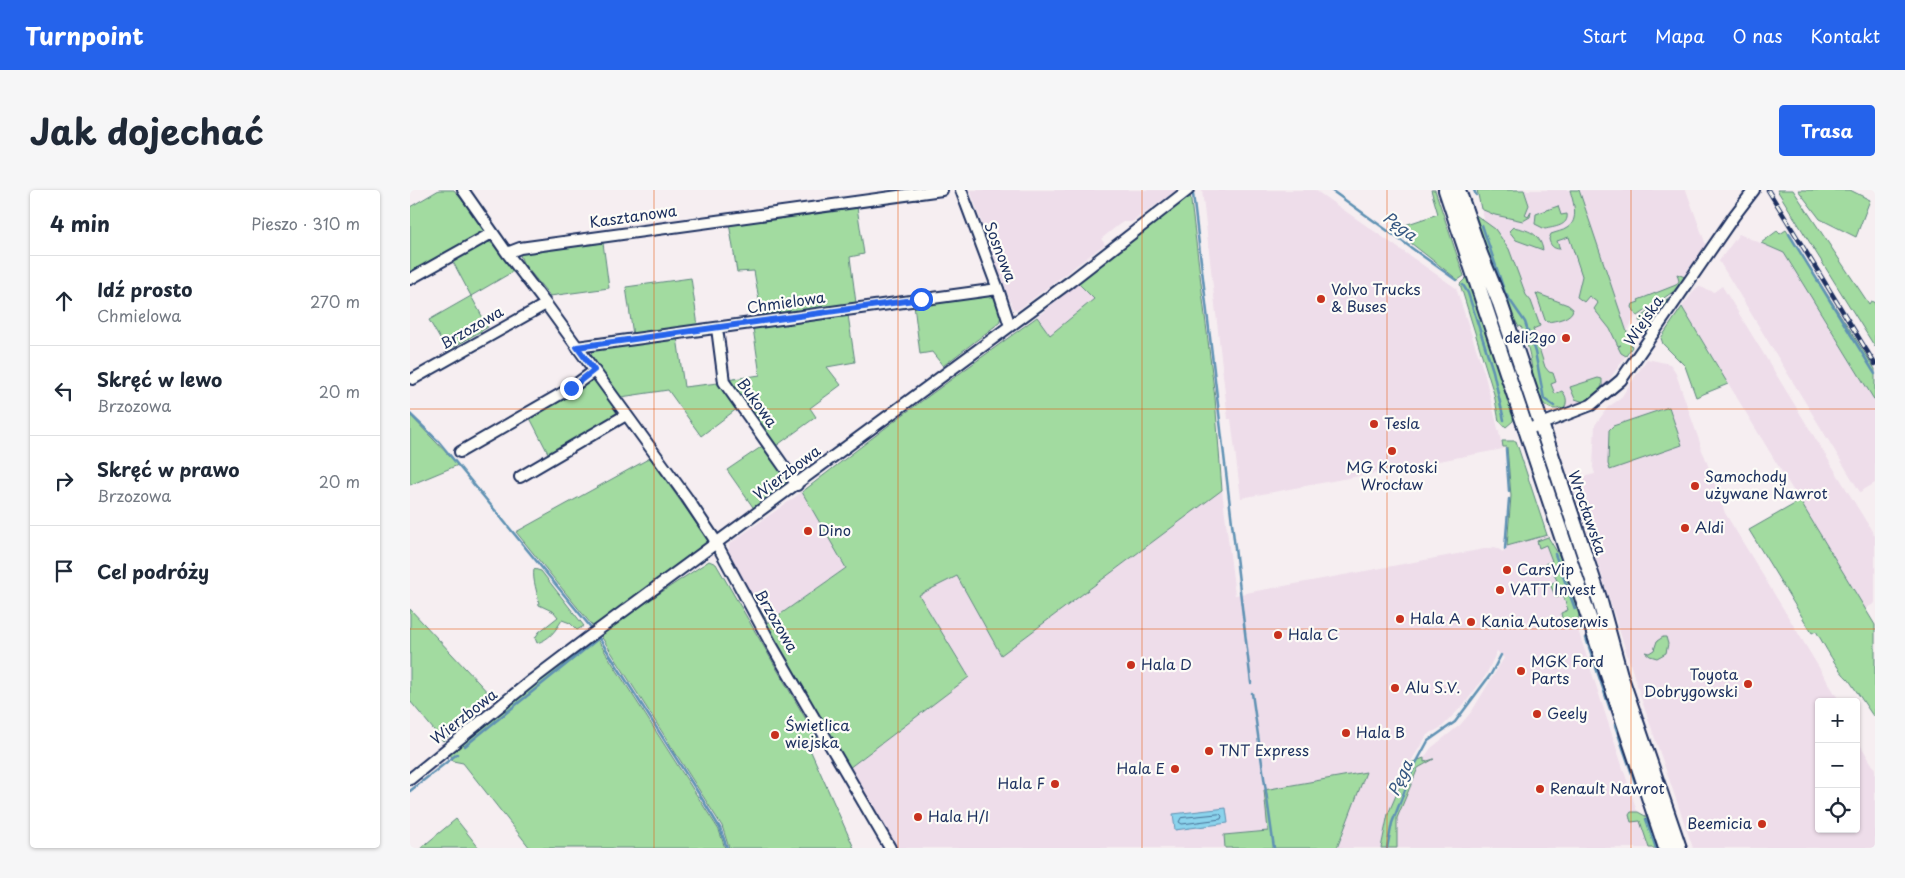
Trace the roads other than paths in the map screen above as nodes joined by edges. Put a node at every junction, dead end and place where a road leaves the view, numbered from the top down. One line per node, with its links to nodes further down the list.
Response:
1 (463, 190): 8 (street, Brzozowa)
2 (942, 190): 9 (street, Kasztanowa)
3 (961, 190): 11 (street, Sosnowa)
4 (1446, 190): 20 (main road, Wrocławska)
5 (1458, 190): 19 (main road, Wrocławska)
6 (1754, 190): 19 (street, Wiejska)
7 (1186, 191): 13 (street, Wierzbowa)
8 (492, 233): 9 (street, Brzozowa); 10 (street)
9 (507, 253): 12 (street, Brzozowa)
10 (410, 279)
11 (998, 289): 13 (street, Sosnowa); 14 (street, Chmielowa)
12 (546, 304): 15 (street, Brzozowa); 17 (street, Brzozowa)
13 (1010, 326): 23 (street, Wierzbowa)
14 (717, 328): 15 (street, Chmielowa); 23 (street, Bukowa)
15 (577, 347): 16 (street, Brzozowa)
16 (594, 370): 18 (street, Brzozowa); 21 (street)
17 (413, 379)
18 (626, 415): 22 (street); 24 (street, Brzozowa)
19 (1541, 424): 20 (street, Wiejska); 28 (main road, Wrocławska)
20 (1526, 430): 27 (main road, Wrocławska)
21 (460, 452)
22 (520, 477)
23 (797, 485): 24 (street, Wierzbowa)
24 (716, 544): 25 (street, Wierzbowa); 26 (street, Brzozowa)
25 (410, 779)
26 (890, 848)
27 (1666, 848)
28 (1679, 848)

